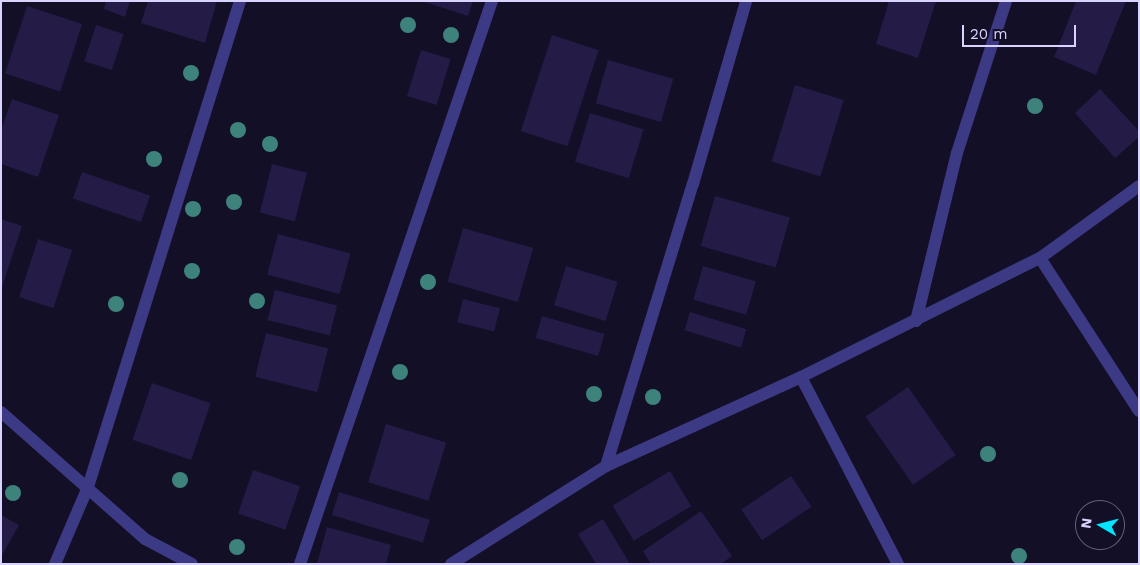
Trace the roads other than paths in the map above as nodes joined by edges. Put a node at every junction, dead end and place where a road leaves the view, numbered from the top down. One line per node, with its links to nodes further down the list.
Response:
1 (240, 1): 12 (street)
2 (492, 1): 15 (street)
3 (746, 1): 11 (street)
4 (1006, 1): 7 (street)
5 (1139, 186): 6 (street)
6 (1040, 258): 7 (street); 9 (street)
7 (916, 321): 8 (street)
8 (802, 377): 11 (street); 17 (street)
9 (1139, 411)
10 (1, 412): 12 (street)
11 (606, 466): 16 (street)
12 (88, 487): 13 (street); 14 (street)
13 (55, 564)
14 (192, 564)
15 (300, 564)
16 (451, 564)
17 (898, 564)

